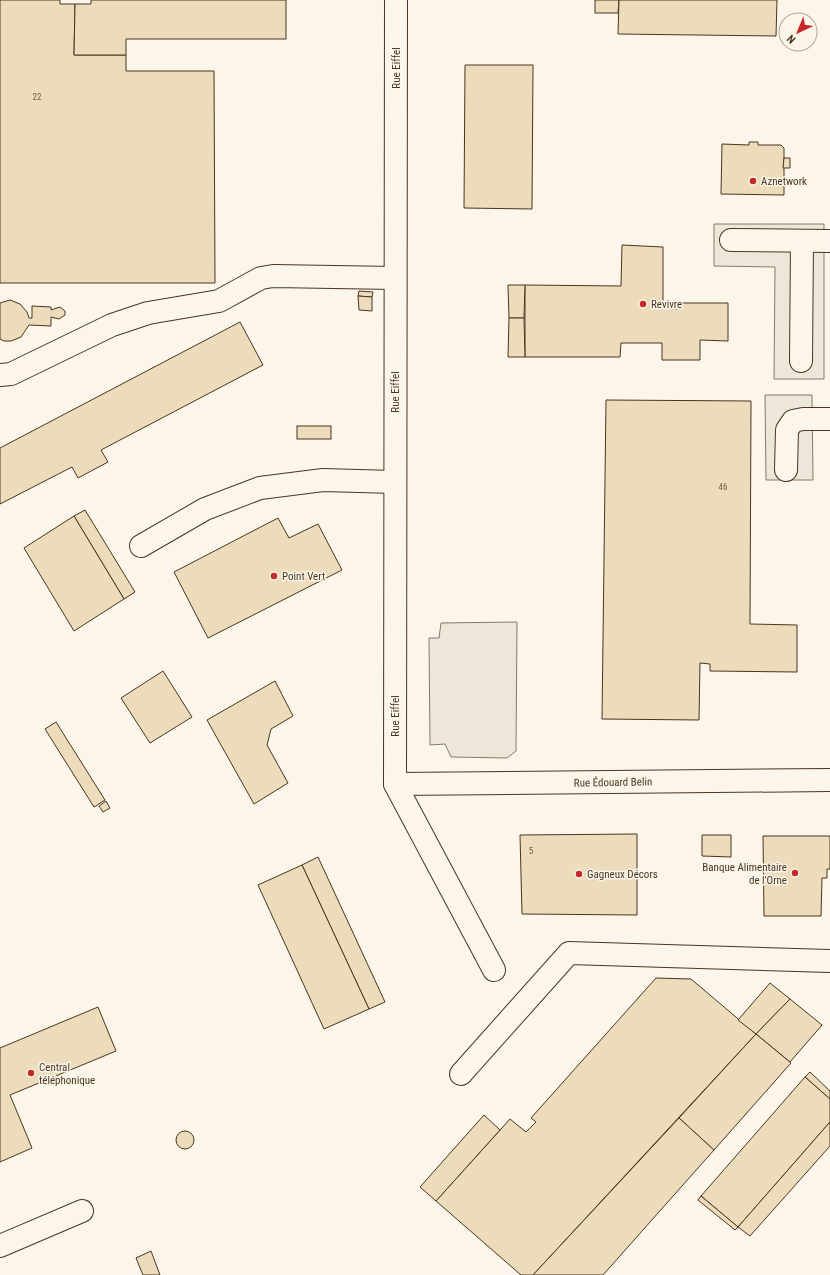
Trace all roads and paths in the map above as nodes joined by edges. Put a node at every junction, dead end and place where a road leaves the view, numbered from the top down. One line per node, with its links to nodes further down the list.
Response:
1 (396, 0): 5 (street, Rue Eiffel)
2 (731, 240): 3 (street)
3 (802, 241): 4 (street); 6 (street)
4 (830, 241)
5 (395, 278): 7 (street); 10 (street, Rue Eiffel)
6 (801, 361)
7 (0, 375)
8 (830, 420): 9 (street)
9 (786, 470)
10 (395, 482): 11 (street); 13 (street, Rue Eiffel)
11 (141, 546)
12 (830, 780): 13 (street, Rue Édouard Belin)
13 (395, 784): 15 (street)
14 (830, 961): 16 (street)
15 (494, 970)
16 (461, 1074)
17 (82, 1211): 18 (street)
18 (0, 1246)

